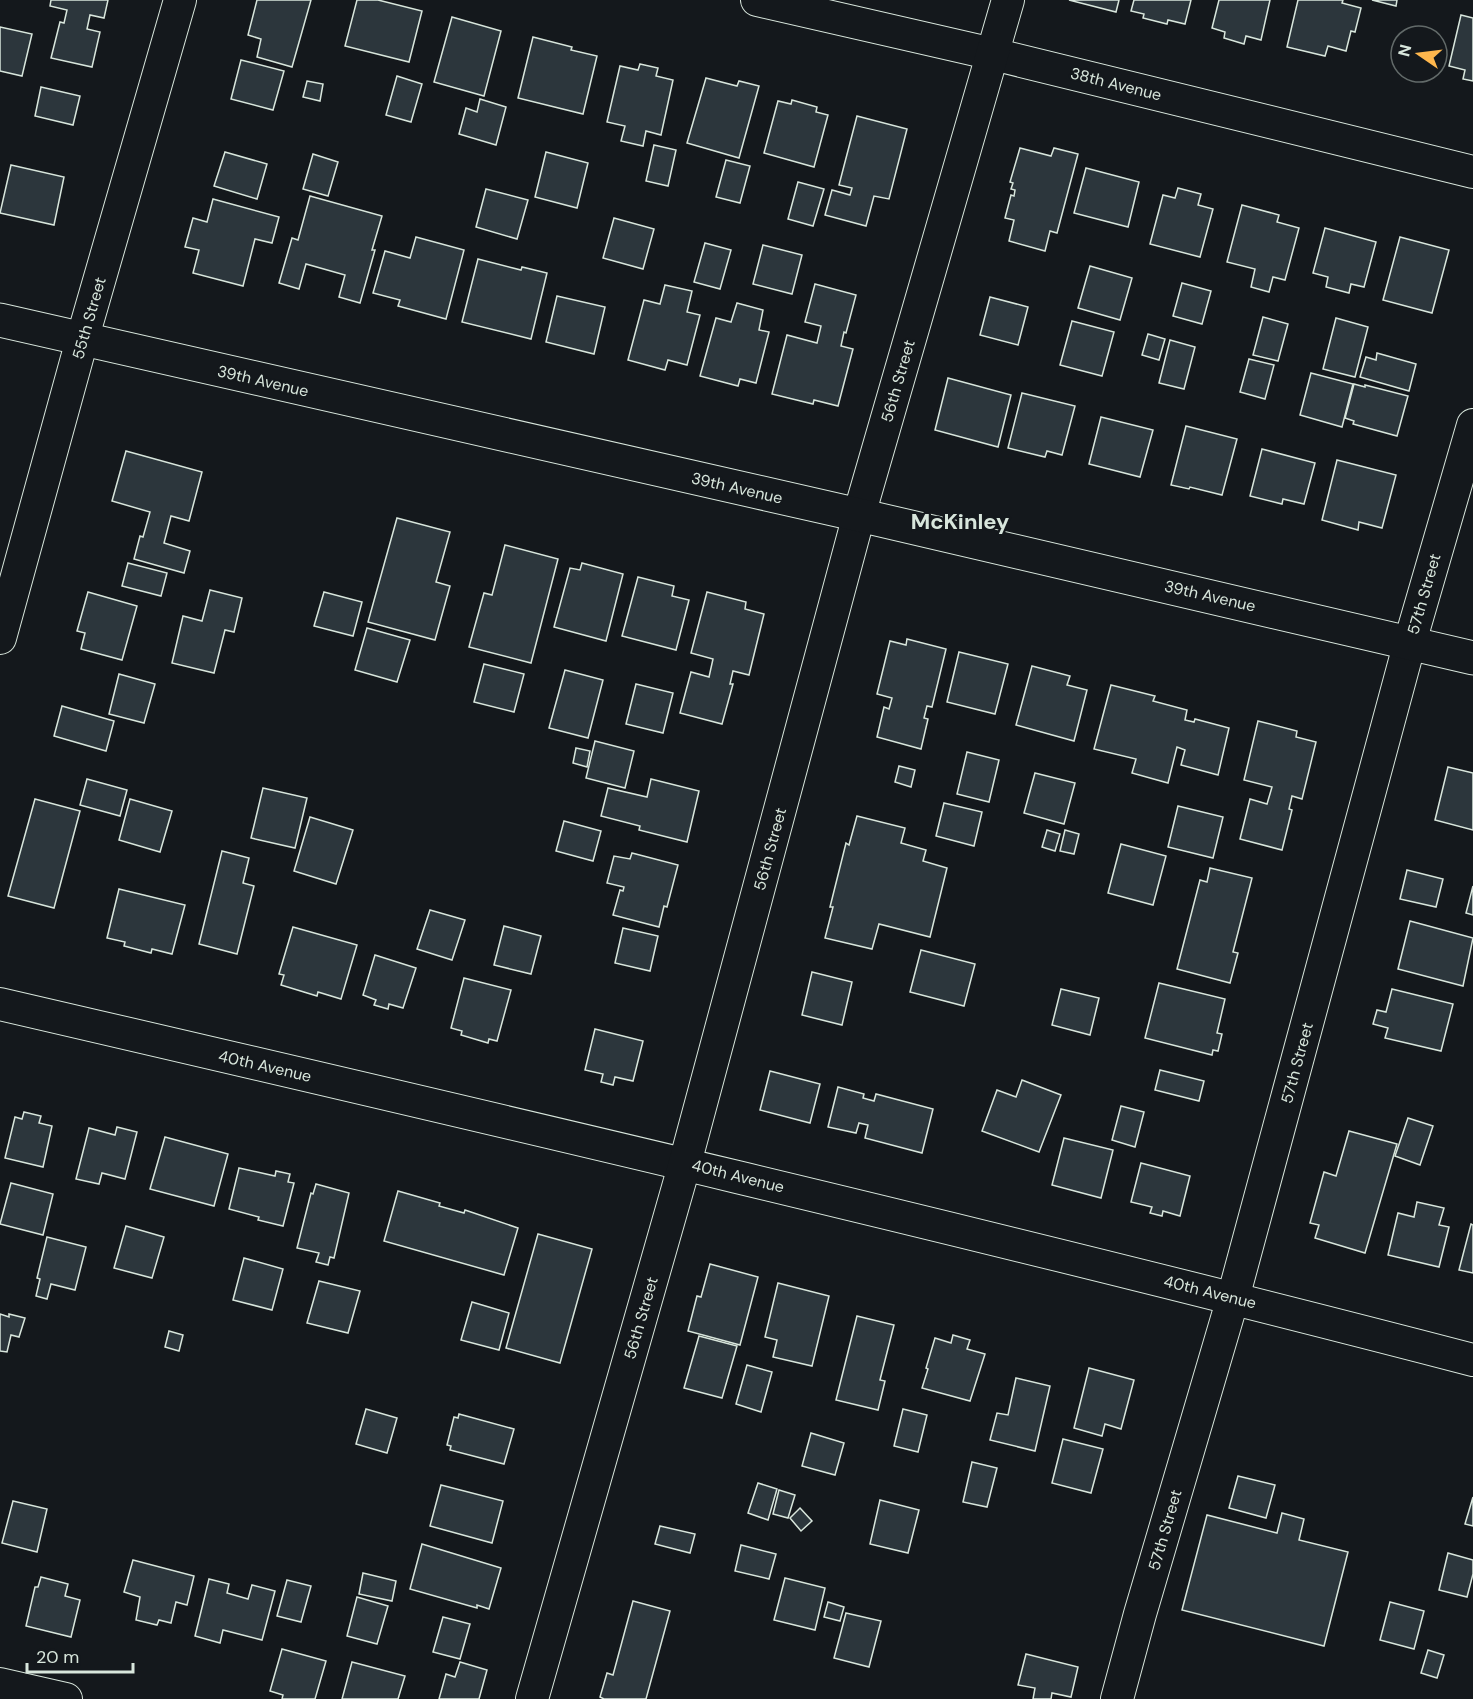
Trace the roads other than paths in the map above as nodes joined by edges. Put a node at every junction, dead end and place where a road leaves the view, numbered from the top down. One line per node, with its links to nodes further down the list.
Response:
1 (180, 0): 7 (street, 55th Street)
2 (757, 0): 4 (street, 38th Avenue)
3 (1008, 0): 4 (street, 56th Street)
4 (993, 54): 5 (street, 38th Avenue); 9 (street, 56th Street)
5 (1473, 172)
6 (0, 320): 7 (main road, 39th Avenue)
7 (82, 340): 9 (main road, 39th Avenue); 10 (street, 55th Street)
8 (1473, 425): 11 (street, 57th Street)
9 (860, 515): 11 (main road, 39th Avenue); 14 (street, 56th Street)
10 (0, 638)
11 (1410, 642): 12 (main road, 39th Avenue); 15 (street, 57th Street)
12 (1473, 657)
13 (0, 1004): 14 (street, 40th Avenue)
14 (685, 1163): 15 (street, 40th Avenue); 19 (street, 56th Street)
15 (1233, 1298): 16 (street, 40th Avenue); 20 (street, 57th Street)
16 (1473, 1360)
17 (0, 1684): 18 (street)
18 (66, 1699)
19 (532, 1699)
20 (1117, 1699)

